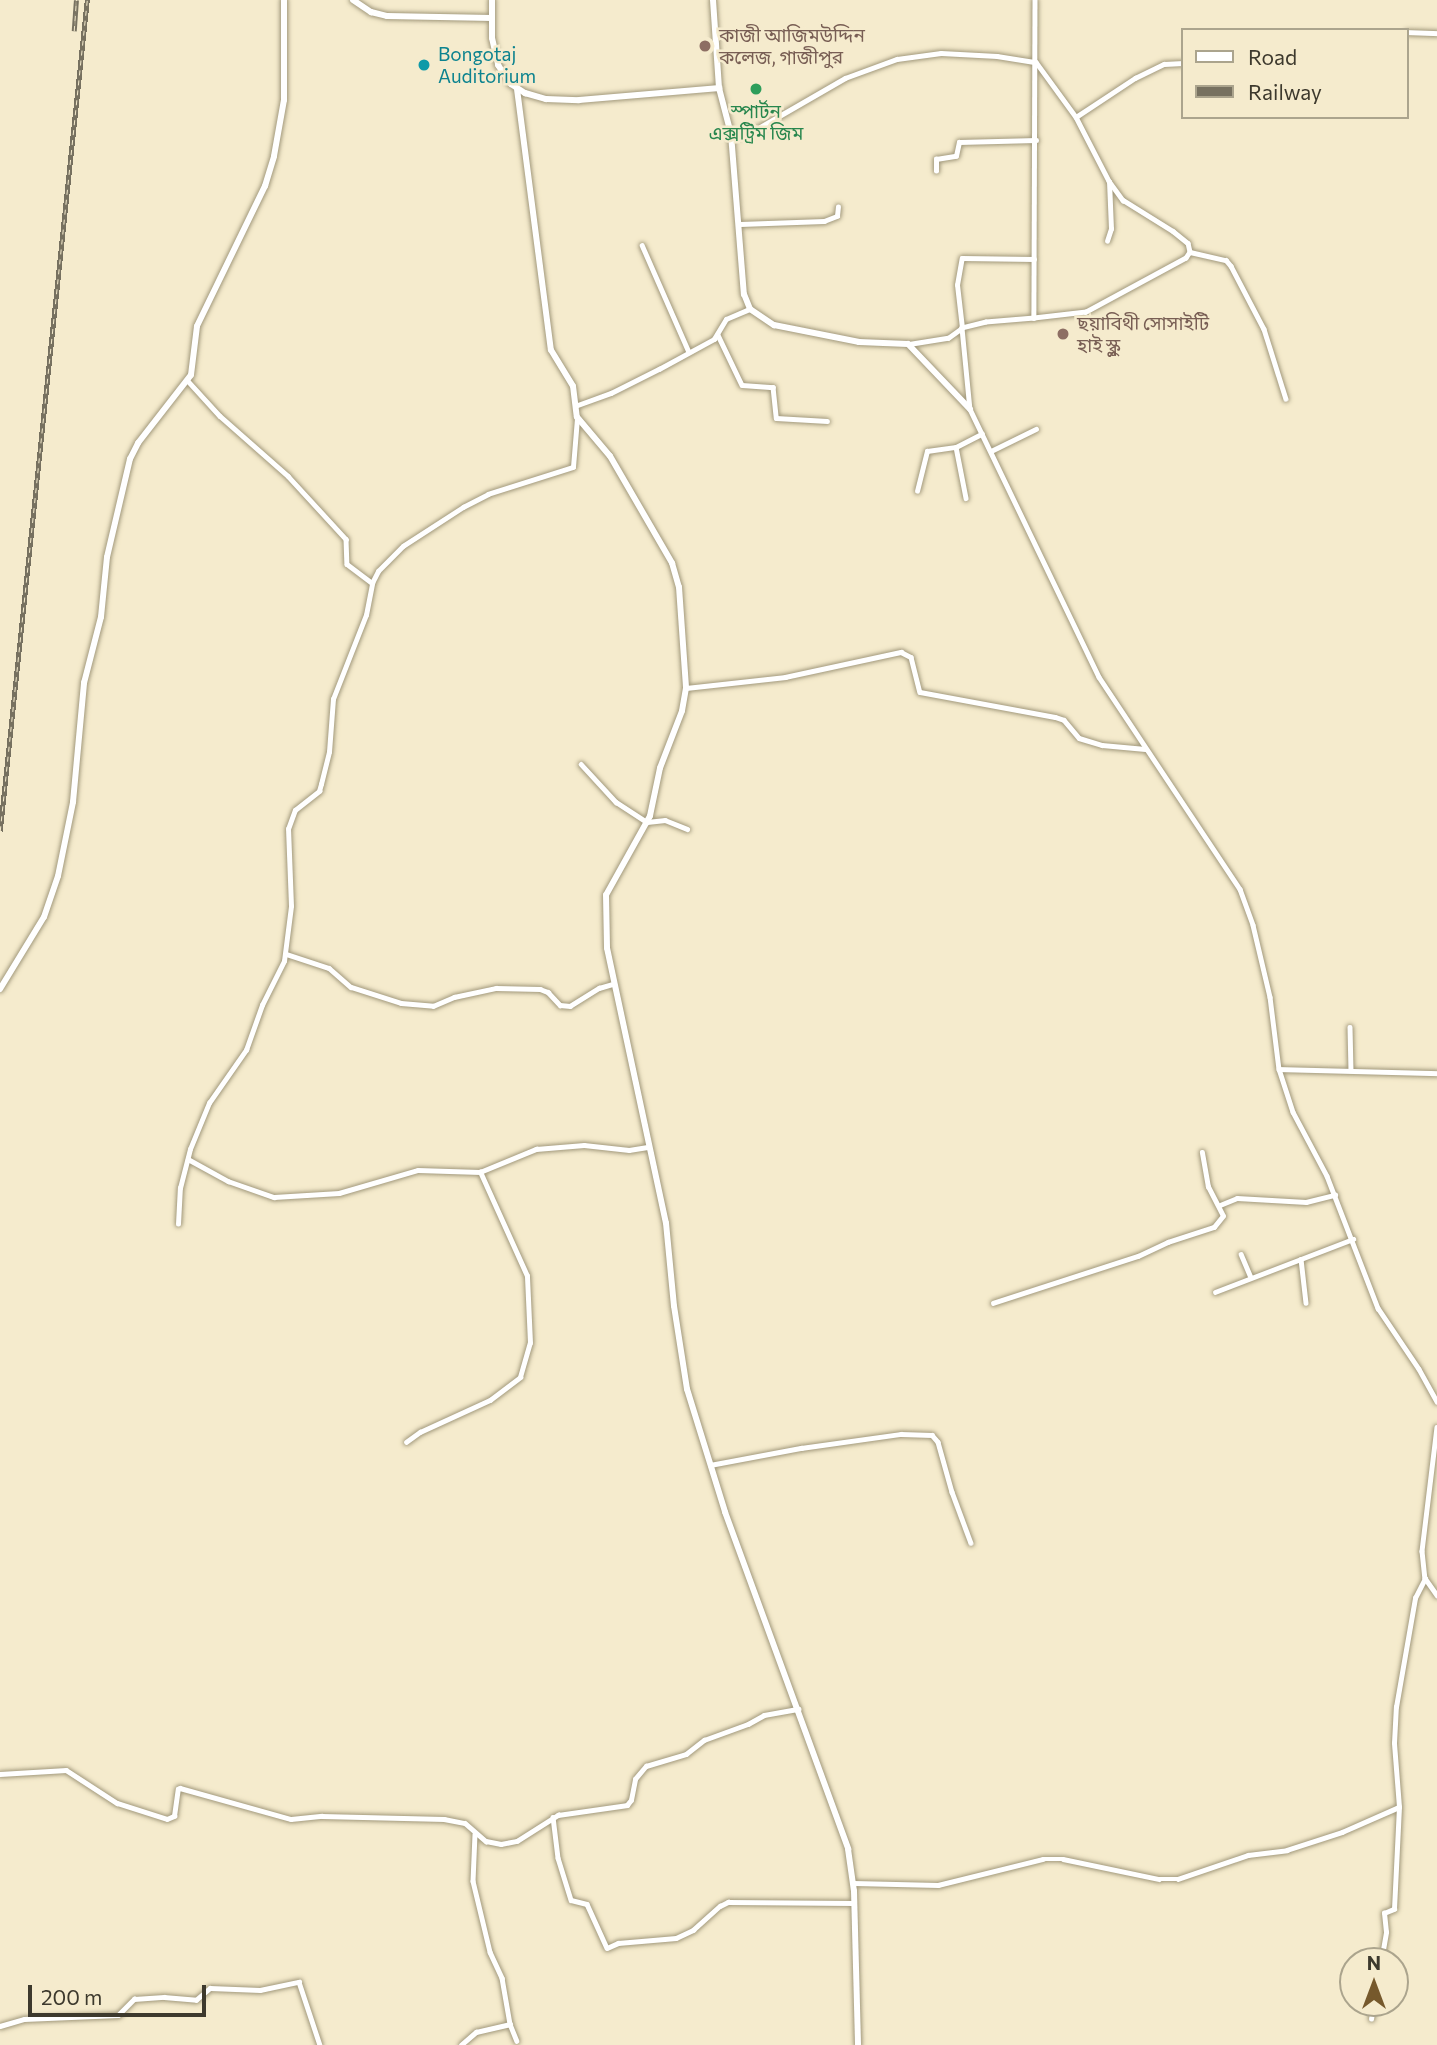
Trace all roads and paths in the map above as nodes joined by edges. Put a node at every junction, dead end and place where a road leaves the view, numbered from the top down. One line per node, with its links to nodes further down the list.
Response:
1 (284, 0): 30 (street)
2 (353, 0): 6 (street)
3 (492, 0): 6 (street)
4 (713, 0): 11 (street)
5 (1035, 0): 9 (street)
6 (492, 18): 12 (street)
7 (1409, 32): 8 (street)
8 (1437, 33)
9 (1036, 62): 13 (street); 14 (street); 15 (street)
10 (1182, 63): 13 (street)
11 (719, 88): 12 (street); 14 (street)
12 (517, 89): 32 (street)
13 (1076, 117): 17 (street)
14 (731, 134): 19 (street)
15 (1036, 140): 16 (street); 23 (street)
16 (936, 171)
17 (1108, 181): 20 (street); 22 (street)
18 (838, 207): 19 (street)
19 (740, 224): 24 (street)
20 (1107, 241)
21 (642, 245): 29 (street)
22 (1190, 251): 25 (street); 31 (street)
23 (1034, 259): 25 (street); 26 (street)
24 (750, 309): 27 (street); 28 (street)
25 (1034, 318): 26 (street)
26 (962, 328): 28 (street); 33 (street)
27 (718, 335): 29 (street); 35 (street)
28 (908, 344): 33 (street)
29 (690, 352): 32 (street)
30 (188, 381): 42 (street); 50 (street)
31 (1286, 399)
32 (574, 407): 34 (street)
33 (970, 409): 37 (street)
34 (577, 417): 42 (street); 43 (street)
35 (827, 421)
36 (1036, 429): 39 (street)
37 (982, 434): 38 (street); 39 (street)
38 (956, 447): 40 (street); 41 (street)
39 (991, 452): 44 (street)
40 (917, 491)
41 (966, 498)
42 (372, 583): 48 (street)
43 (686, 688): 44 (street); 46 (street)
44 (1145, 750): 52 (street)
45 (580, 764): 46 (street)
46 (647, 822): 47 (street); 49 (street)
47 (687, 829)
48 (286, 954): 49 (street); 57 (street)
49 (613, 984): 55 (street)
50 (0, 989)
51 (1350, 1027): 53 (street)
52 (1279, 1069): 53 (street); 59 (street)
53 (1351, 1070): 54 (street)
54 (1437, 1073)
55 (652, 1147): 58 (street); 72 (street)
56 (1202, 1153): 60 (street)
57 (188, 1158): 58 (street); 61 (street)
58 (480, 1172): 71 (street)
59 (1335, 1195): 60 (street); 62 (street)
60 (1220, 1205): 67 (street)
61 (178, 1224)
62 (1353, 1239): 64 (street); 69 (street)
63 (1241, 1254): 65 (street)
64 (1301, 1259): 65 (street); 68 (street)
65 (1251, 1277): 66 (street)
66 (1214, 1292)
67 (993, 1303)
68 (1307, 1303)
69 (1437, 1401)
70 (1437, 1427): 74 (street)
71 (406, 1442)
72 (709, 1466): 73 (street); 76 (street)
73 (971, 1543)
74 (1425, 1577): 75 (street); 78 (street)
75 (1437, 1595)
76 (798, 1709): 79 (street); 81 (street)
77 (0, 1774): 80 (street)
78 (1399, 1807): 81 (street); 83 (street)
79 (553, 1817): 80 (street); 82 (street)
80 (475, 1834): 84 (street)
81 (853, 1883): 82 (street)
82 (854, 1903): 89 (street)
83 (1384, 1947)
84 (510, 2024): 86 (street); 88 (street)
85 (0, 2026): 87 (street)
86 (517, 2041)
87 (320, 2045)
88 (461, 2045)
89 (858, 2045)

